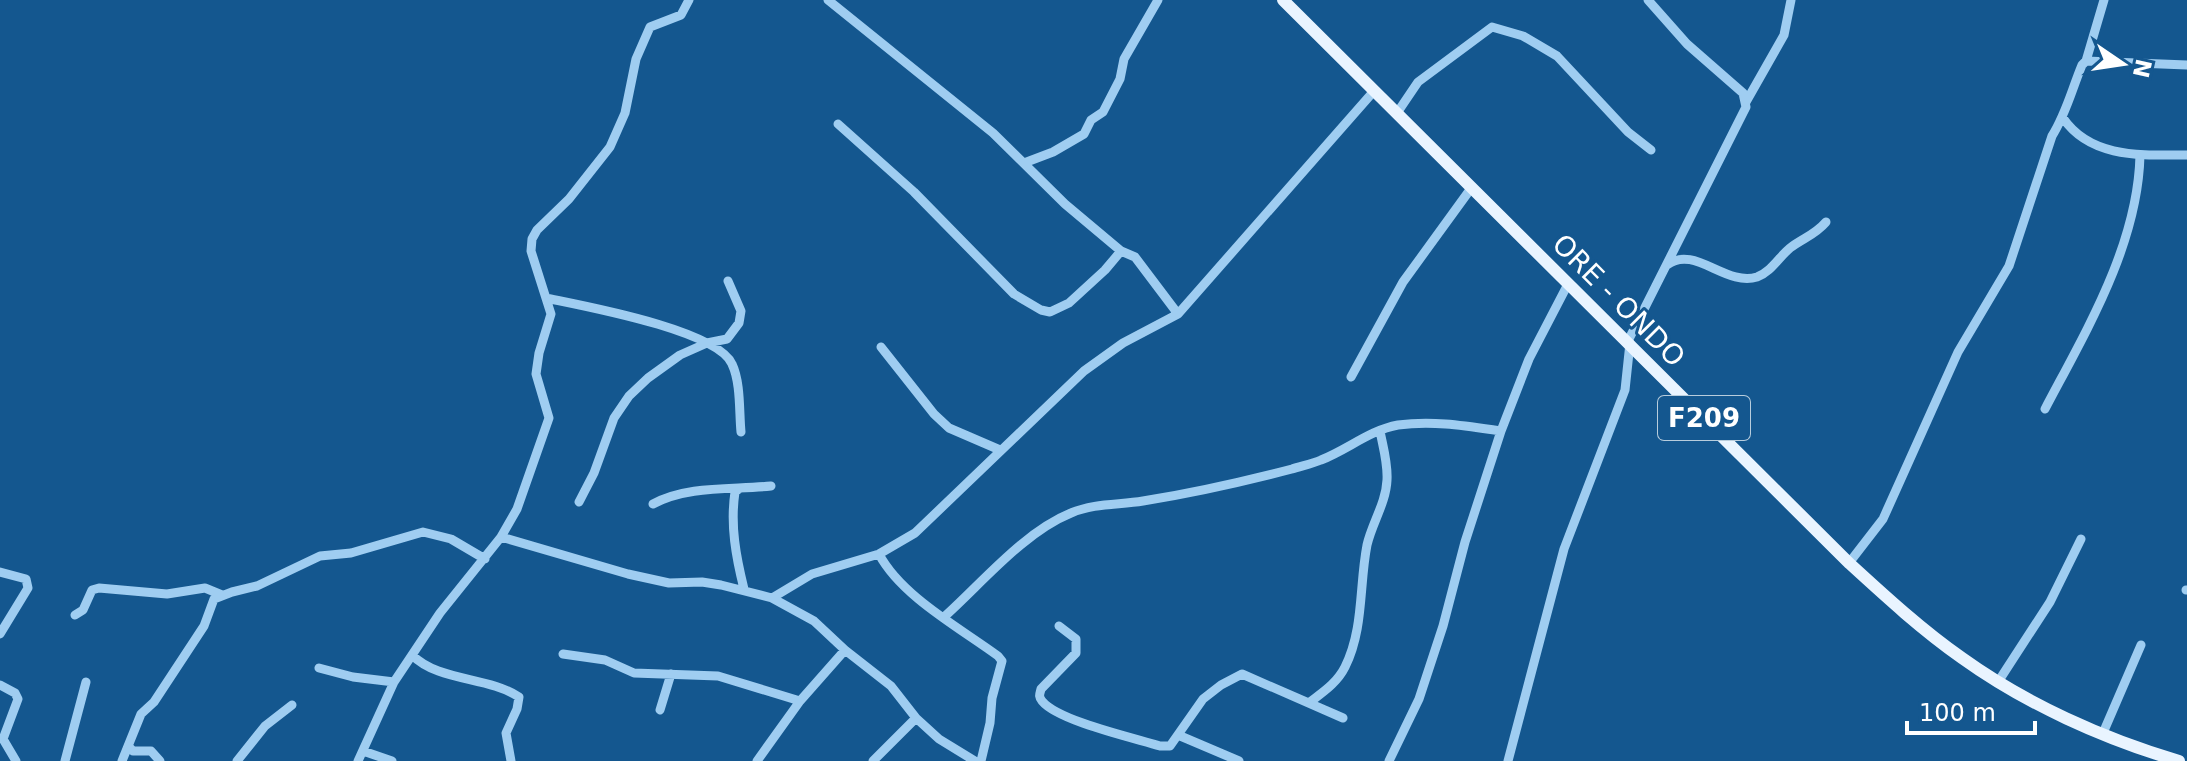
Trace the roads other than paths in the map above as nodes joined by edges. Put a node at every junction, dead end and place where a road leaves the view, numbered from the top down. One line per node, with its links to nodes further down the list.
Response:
1 (689, 0): 25 (street)
2 (828, 0): 18 (street)
3 (1158, 0): 18 (street)
4 (1283, 0): 10 (main road, ORE - ONDO / F209)
5 (1648, 0): 11 (street)
6 (1791, 0): 11 (street)
7 (2104, 0): 8 (street)
8 (2086, 61): 9 (street); 13 (street)
9 (2187, 65)
10 (1374, 91): 12 (main road, ORE - ONDO / F209); 26 (street)
11 (1746, 103): 22 (street)
12 (1397, 113): 15 (street); 19 (main road, ORE - ONDO / F209)
13 (2063, 118): 16 (street); 44 (street)
14 (838, 124): 21 (street)
15 (1651, 150)
16 (2140, 155): 17 (street); 31 (street)
17 (2187, 155)
18 (1024, 163): 21 (street)
19 (1472, 187): 24 (main road, ORE - ONDO / F209); 30 (street)
20 (1826, 222): 22 (street)
21 (1121, 251): 26 (street)
22 (1667, 265): 27 (street)
23 (728, 281): 28 (street)
24 (1568, 284): 27 (main road, ORE - ONDO / F209); 33 (street)
25 (546, 298): 28 (street); 40 (street)
26 (1178, 314): 35 (street)
27 (1629, 342): 44 (main road, ORE - ONDO / F209); 86 (street)
28 (707, 343): 34 (street); 38 (street)
29 (881, 347): 35 (street)
30 (1351, 377)
31 (2045, 409)
32 (1380, 431): 33 (street); 50 (street); 64 (street)
33 (1501, 431): 85 (street)
34 (741, 432)
35 (1000, 450): 42 (street)
36 (771, 486): 37 (street)
37 (739, 489): 39 (street); 46 (street)
38 (579, 502)
39 (653, 504)
40 (501, 537): 43 (street); 46 (street)
41 (2081, 539): 61 (street)
42 (879, 554): 48 (street); 50 (street)
43 (485, 559): 47 (street); 56 (street)
44 (1849, 563): 61 (main road, ORE - ONDO / F209)
45 (0, 572): 52 (street)
46 (744, 589): 48 (street)
47 (222, 595): 49 (street); 71 (street)
48 (772, 598): 54 (street)
49 (75, 615)
50 (944, 617): 83 (street)
51 (1059, 626): 70 (street)
52 (0, 634)
53 (2141, 645): 69 (street)
54 (845, 650): 63 (street); 67 (street)
55 (563, 654): 58 (street)
56 (412, 655): 60 (street); 79 (street)
57 (319, 668): 60 (street)
58 (671, 674): 63 (street); 66 (street)
59 (86, 682): 74 (street)
60 (394, 682): 72 (street)
61 (1998, 682): 69 (main road, ORE - ONDO / F209)
62 (0, 685): 73 (street)
63 (800, 701): 80 (street)
64 (1310, 702): 68 (street); 70 (street)
65 (292, 705): 77 (street)
66 (660, 710)
67 (916, 718): 81 (street); 82 (street)
68 (1343, 718)
69 (2103, 733): 87 (main road, ORE - ONDO / F209)
70 (1178, 735): 84 (street)
71 (128, 746): 75 (street); 76 (street)
72 (361, 756): 78 (street)
73 (16, 761)
74 (65, 761)
75 (122, 761)
76 (160, 761)
77 (237, 761)
78 (392, 761)
79 (511, 761)
80 (757, 761)
81 (873, 761)
82 (975, 761)
83 (981, 761)
84 (1239, 761)
85 (1389, 761)
86 (1508, 761)
87 (2179, 761)

